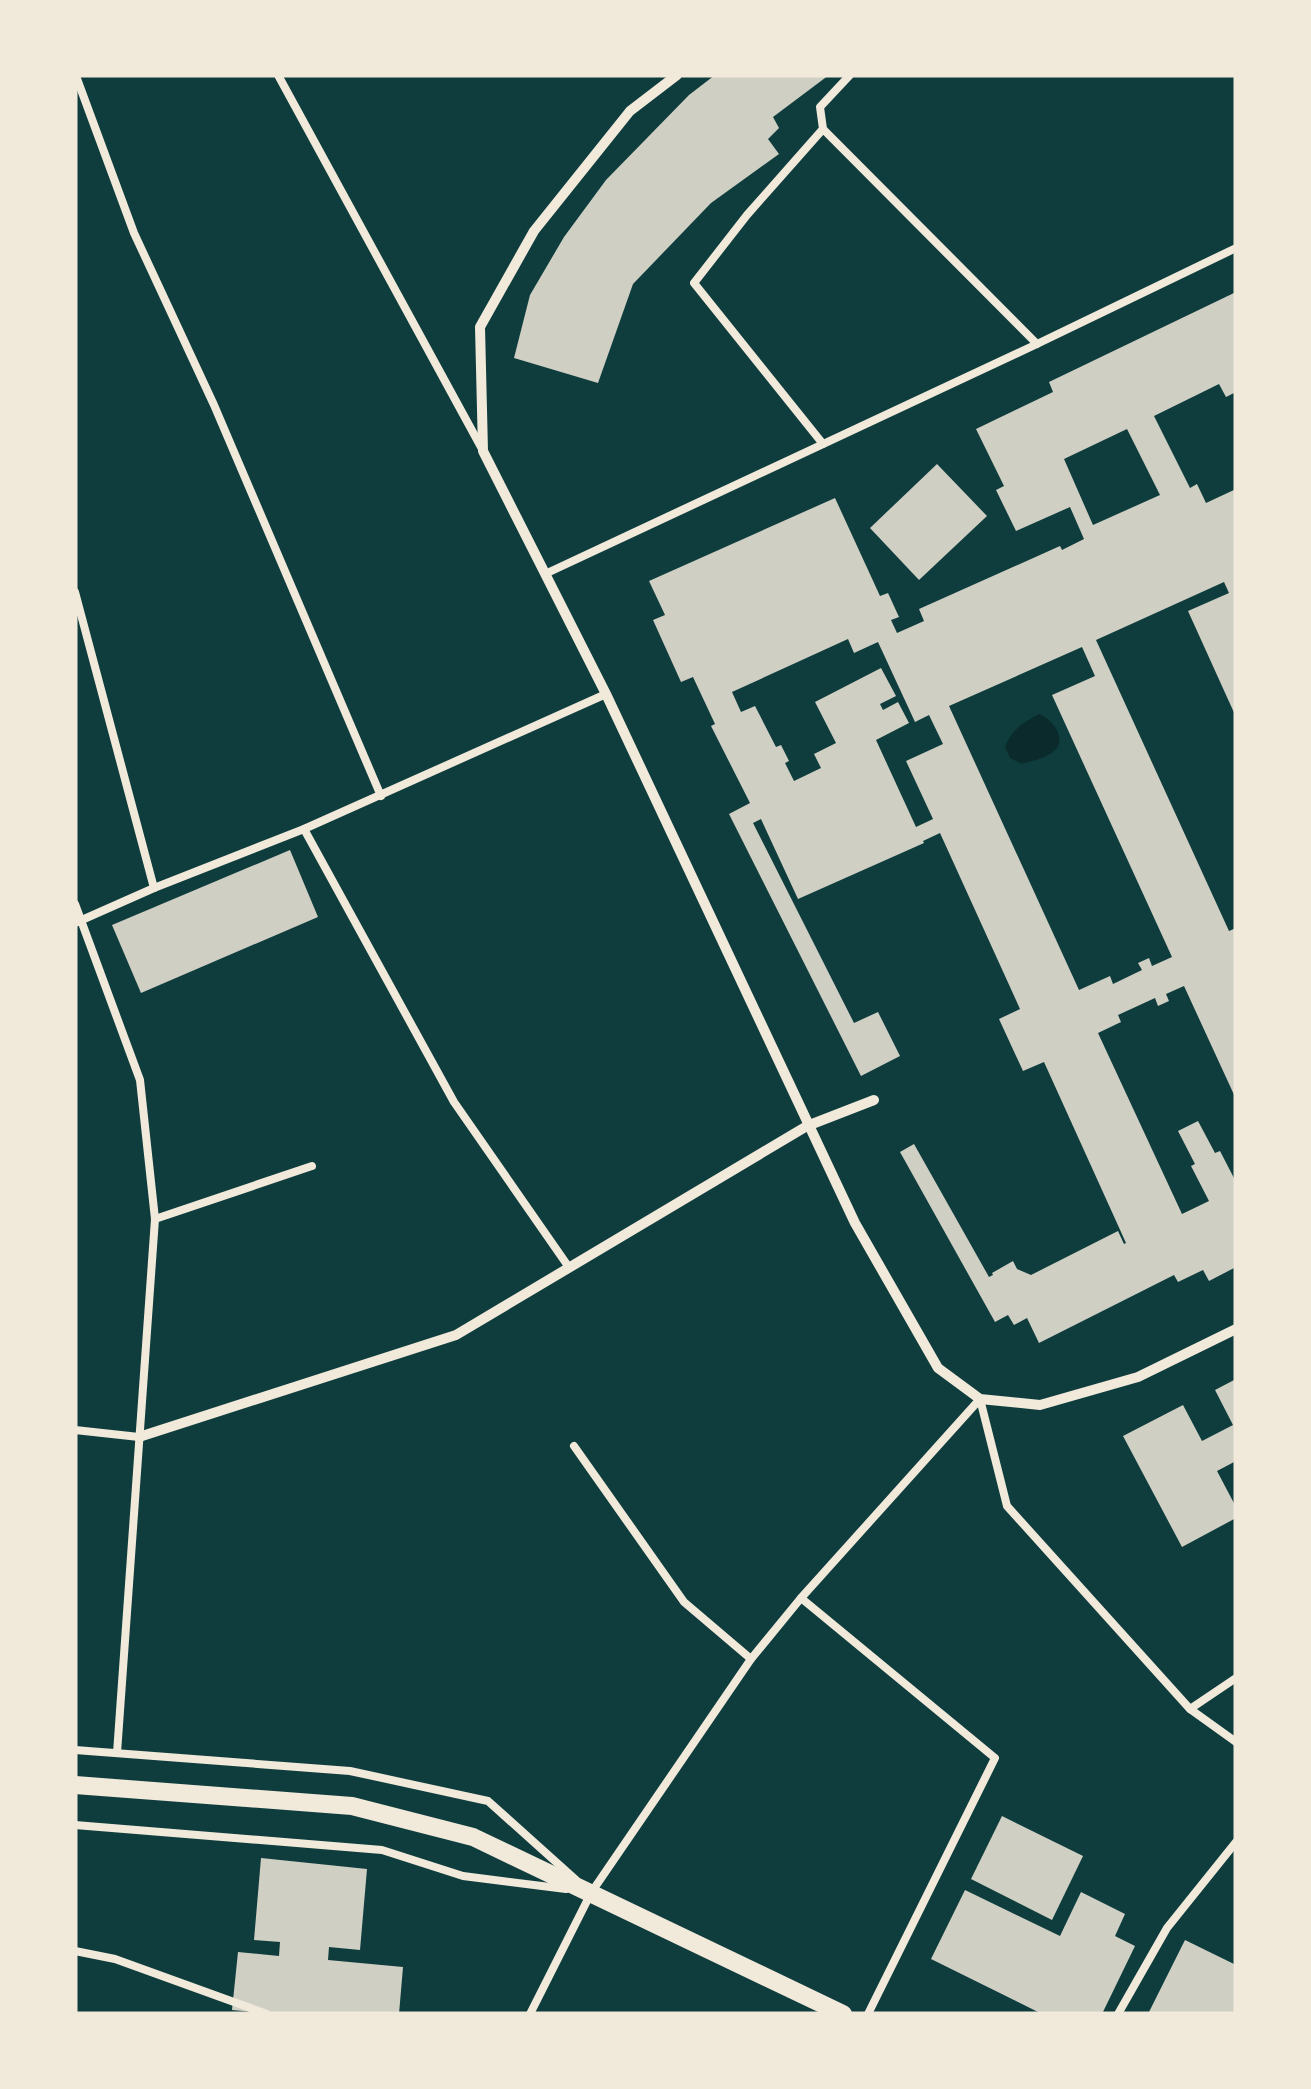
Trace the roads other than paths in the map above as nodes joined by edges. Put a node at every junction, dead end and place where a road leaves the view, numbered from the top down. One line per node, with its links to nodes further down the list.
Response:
1 (278, 75): 9 (lane)
2 (850, 75): 5 (lane)
3 (76, 76): 13 (lane)
4 (670, 78): 9 (street)
5 (823, 128): 7 (lane); 8 (lane)
6 (1232, 250): 7 (lane)
7 (1037, 344): 8 (lane)
8 (823, 444): 10 (lane)
9 (483, 451): 10 (street)
10 (545, 574): 12 (street)
11 (75, 592): 15 (lane)
12 (606, 694): 13 (lane); 19 (street)
13 (381, 796): 14 (lane)
14 (304, 830): 15 (lane); 22 (lane)
15 (154, 888): 17 (lane)
16 (75, 904): 17 (lane)
17 (78, 921): 21 (lane)
18 (874, 1100): 19 (street)
19 (807, 1126): 22 (street); 24 (street)
20 (312, 1166): 21 (lane)
21 (156, 1219): 26 (lane)
22 (568, 1266): 26 (street)
23 (1236, 1328): 24 (street)
24 (980, 1399): 28 (lane); 31 (lane)
25 (75, 1430): 26 (lane)
26 (139, 1437): 34 (lane)
27 (574, 1446): 29 (lane)
28 (801, 1598): 29 (lane); 43 (lane)
29 (752, 1659): 38 (lane)
30 (1236, 1678): 31 (lane)
31 (1190, 1710): 32 (lane)
32 (1236, 1742)
33 (75, 1750): 34 (lane)
34 (116, 1754): 38 (lane)
35 (75, 1785): 38 (street)
36 (75, 1825): 38 (lane)
37 (1236, 1842): 44 (lane)
38 (591, 1892): 41 (lane); 42 (street)
39 (75, 1951): 40 (lane)
40 (267, 2014)
41 (530, 2014)
42 (843, 2014)
43 (868, 2014)
44 (1118, 2014)

